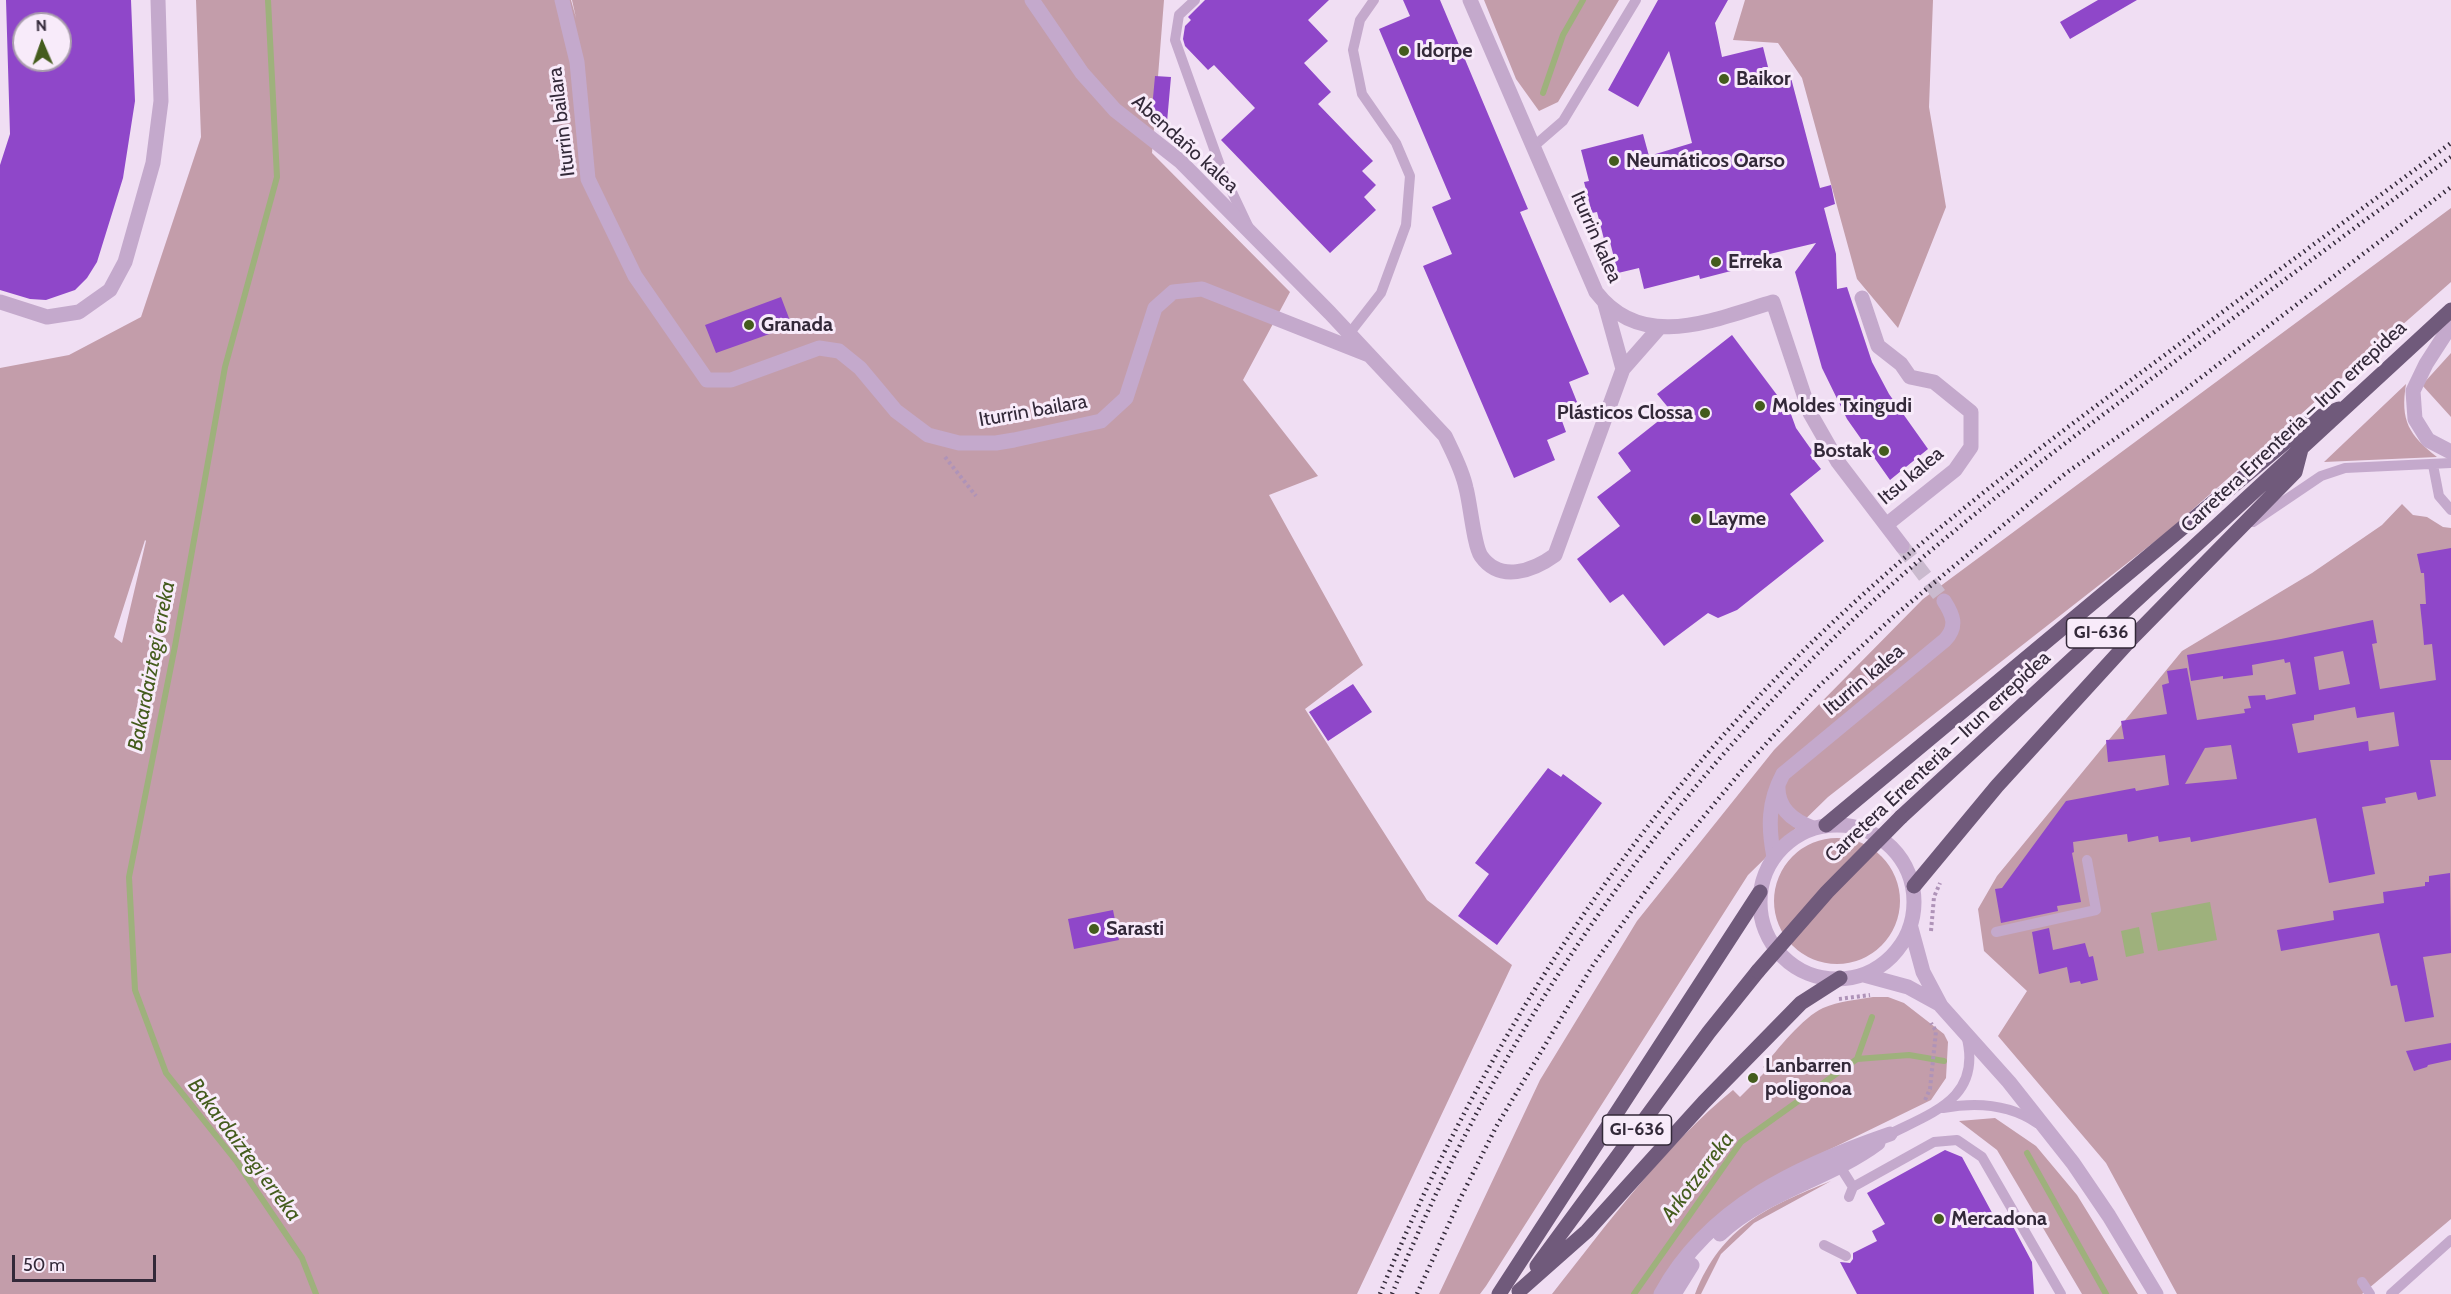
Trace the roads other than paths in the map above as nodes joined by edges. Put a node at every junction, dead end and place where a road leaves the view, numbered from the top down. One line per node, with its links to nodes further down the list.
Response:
1 (158, 0): 11 (street)
2 (562, 0): 17 (street, Iturrin bailara)
3 (1032, 0): 9 (street, Abendaño kalea)
4 (1195, 0): 9 (lane)
5 (1374, 0): 16 (lane)
6 (1470, 0): 8 (street, Iturrin kalea)
7 (1636, 0): 8 (lane)
8 (1533, 147): 12 (street, Iturrin kalea)
9 (1252, 234): 16 (street, Abendaño kalea)
10 (1862, 298): 25 (street, Itsu kalea)
11 (0, 302)
12 (1605, 304): 15 (street, Iturrin kalea); 18 (street)
13 (2451, 310): 19 (main road, Carretera Errenteria – Irun errepidea / GI-636)
14 (2451, 325): 21 (street)
15 (1659, 328): 18 (street); 25 (street, Iturrin kalea)
16 (1349, 334): 17 (street, Abendaño kalea)
17 (1369, 355): 18 (street, Abendaño kalea)
18 (1623, 369)
19 (2350, 404): 20 (main road, Carretera Errenteria – Irun errepidea / GI-636); 30 (main road)
20 (2301, 449): 26 (main road); 50 (main road, Carretera Errenteria – Irun errepidea / GI-636, bridge)
21 (2451, 452)
22 (2451, 463): 23 (lane)
23 (2433, 465): 24 (lane); 26 (lane)
24 (2451, 510)
25 (1886, 525): 27 (street, Iturrin kalea)
26 (2231, 537): 33 (main road)
27 (1902, 546)
28 (1944, 601): 29 (street, Iturrin kalea)
29 (1778, 783): 30 (street); 31 (street, Iturrin kalea)
30 (1819, 826): 31 (street); 33 (street)
31 (1774, 856): 34 (street)
32 (2086, 860): 36 (lane)
33 (1914, 886): 35 (street)
34 (1760, 892): 38 (street); 51 (main road)
35 (1911, 928): 37 (street); 39 (street)
36 (1996, 932)
37 (1864, 975): 38 (street); 39 (street)
38 (1840, 978): 50 (main road)
39 (1941, 1006): 40 (street)
40 (1965, 1032): 41 (lane); 42 (street)
41 (1943, 1108): 42 (lane); 43 (lane)
42 (2048, 1130): 55 (street)
43 (1890, 1134): 44 (street); 45 (street)
44 (1841, 1168): 45 (street); 53 (street); 54 (lane)
45 (1768, 1186): 52 (street)
46 (2451, 1240): 57 (lane)
47 (1824, 1245): 48 (lane)
48 (1846, 1256)
49 (2362, 1282): 56 (lane)
50 (1518, 1292)
51 (1499, 1294)
52 (1661, 1294)
53 (1674, 1294)
54 (2061, 1294)
55 (2156, 1294)
56 (2370, 1294)
57 (2391, 1294)

